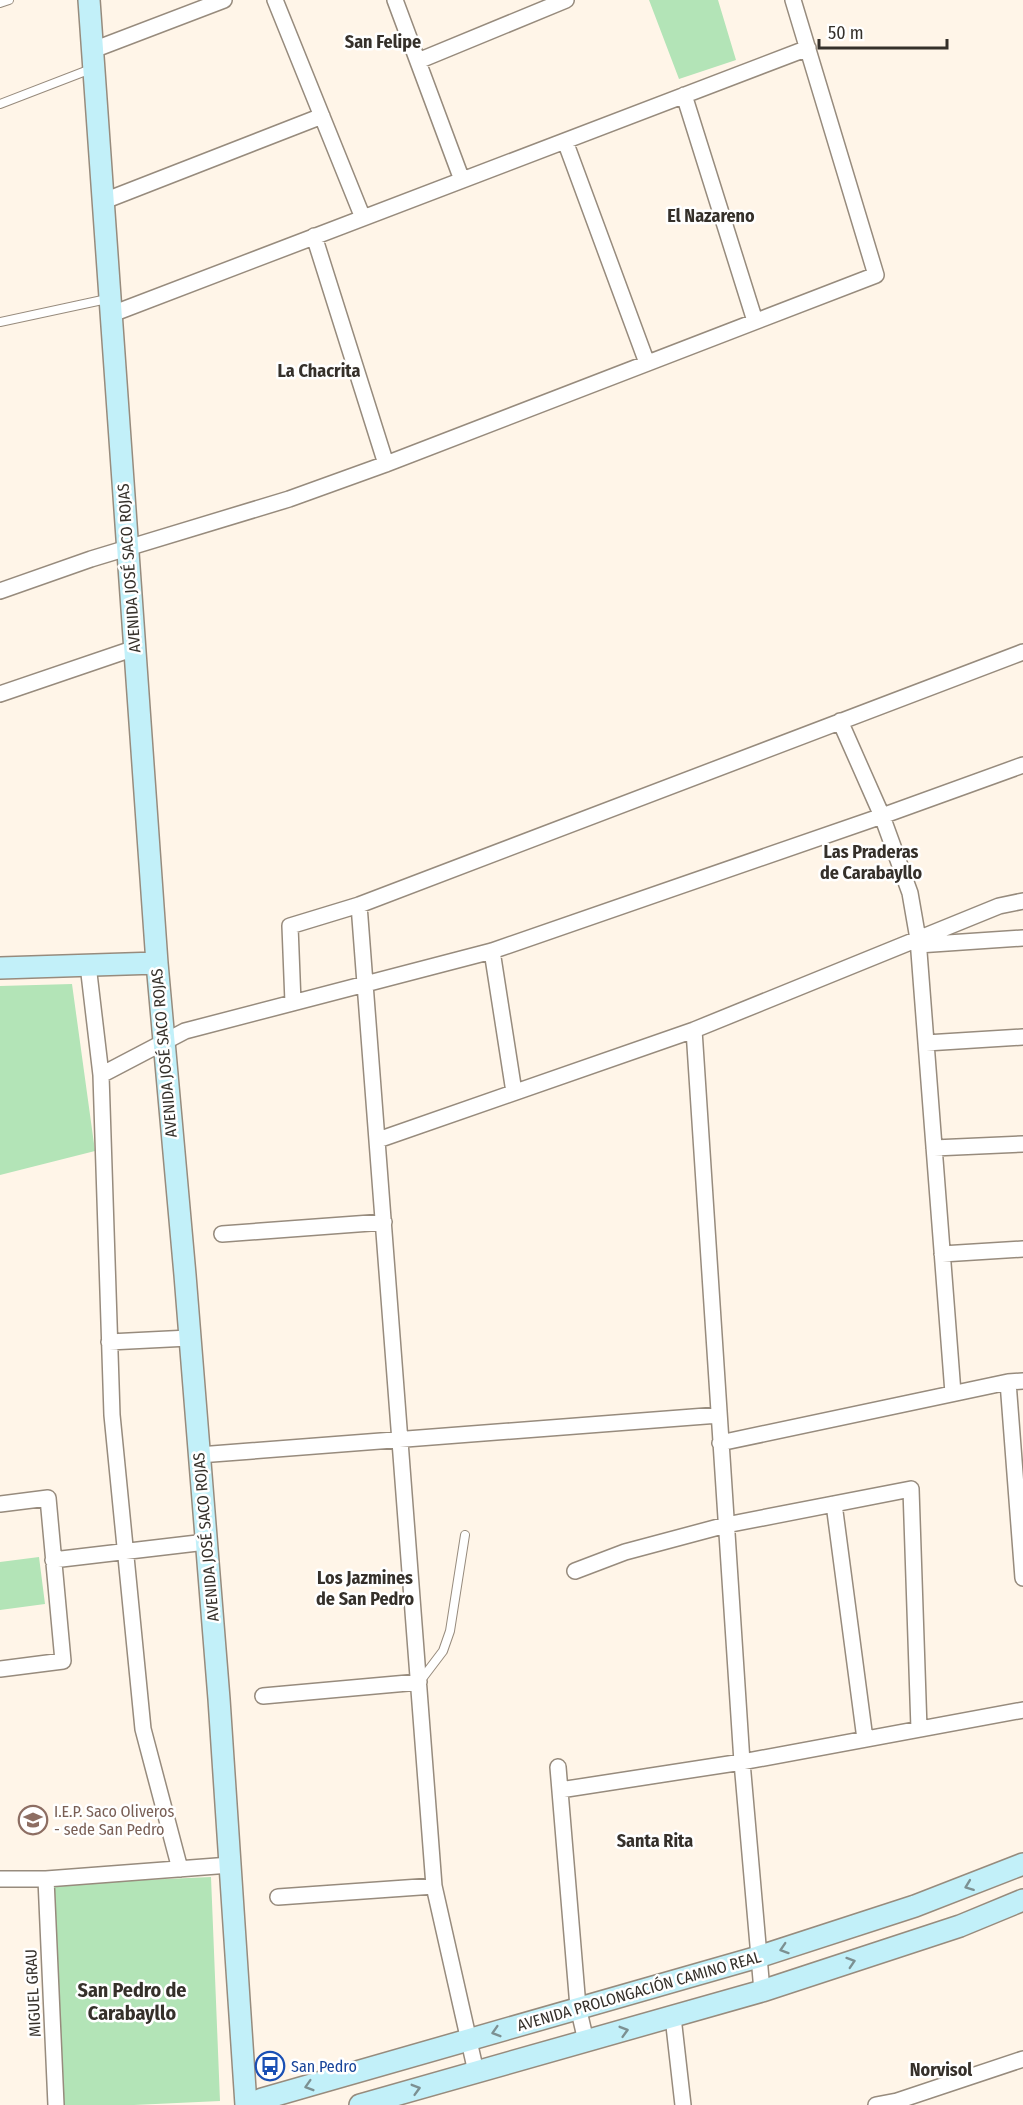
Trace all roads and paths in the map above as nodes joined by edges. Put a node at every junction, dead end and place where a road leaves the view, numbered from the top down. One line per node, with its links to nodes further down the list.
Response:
1 (9, 0): 8 (lane)
2 (89, 0): 10 (main road, AVENIDA JOSÉ SACO ROJAS)
3 (224, 0): 10 (street)
4 (275, 0): 14 (street)
5 (395, 0): 11 (street)
6 (566, 0): 11 (street)
7 (793, 0): 9 (street)
8 (0, 3)
9 (808, 48): 12 (street); 21 (street)
10 (94, 59): 13 (lane); 17 (main road, AVENIDA JOSÉ SACO ROJAS)
11 (418, 61): 16 (street)
12 (684, 95): 15 (street); 21 (street)
13 (0, 104)
14 (322, 116): 17 (street); 18 (street)
15 (565, 141): 16 (street); 23 (street)
16 (462, 180): 18 (street)
17 (104, 201): 20 (main road, AVENIDA JOSÉ SACO ROJAS)
18 (363, 218): 19 (street)
19 (314, 236): 20 (street); 24 (street)
20 (111, 306): 22 (lane); 25 (main road, AVENIDA JOSÉ SACO ROJAS)
21 (755, 321): 23 (street)
22 (0, 322)
23 (647, 363): 24 (street)
24 (386, 464): 25 (street)
25 (128, 549): 26 (street); 27 (main road, AVENIDA JOSÉ SACO ROJAS)
26 (0, 591)
27 (135, 648): 29 (street); 38 (main road, AVENIDA JOSÉ SACO ROJAS)
28 (1023, 652): 30 (street)
29 (0, 694)
30 (840, 721): 32 (street); 34 (street)
31 (1023, 765): 32 (street)
32 (882, 816): 36 (street); 37 (street)
33 (1023, 901): 36 (street)
34 (359, 904): 41 (street); 42 (street)
35 (1023, 938): 36 (street)
36 (918, 942): 43 (street); 45 (street)
37 (492, 951): 41 (street); 48 (street)
38 (157, 963): 39 (main road); 46 (main road, AVENIDA JOSÉ SACO ROJAS)
39 (88, 965): 40 (main road); 47 (street)
40 (0, 968)
41 (365, 985): 42 (street); 49 (street)
42 (293, 1003): 46 (street)
43 (694, 1030): 48 (street); 60 (street)
44 (1023, 1037): 45 (street)
45 (926, 1043): 51 (street)
46 (163, 1044): 47 (street); 56 (main road, AVENIDA JOSÉ SACO ROJAS)
47 (101, 1075): 57 (street)
48 (514, 1092): 49 (street)
49 (378, 1140): 52 (street)
50 (1023, 1144): 51 (street)
51 (934, 1148): 55 (street)
52 (384, 1222): 53 (street); 61 (street)
53 (222, 1234)
54 (1023, 1249): 55 (street)
55 (942, 1254): 59 (street)
56 (189, 1338): 57 (street); 63 (main road, AVENIDA JOSÉ SACO ROJAS)
57 (110, 1342): 69 (street)
58 (1015, 1381): 59 (street); 72 (street)
59 (953, 1393): 62 (street)
60 (719, 1415): 61 (street); 62 (street)
61 (401, 1439): 63 (street); 74 (street)
62 (720, 1443): 66 (street)
63 (199, 1455): 68 (main road, AVENIDA JOSÉ SACO ROJAS)
64 (0, 1504): 70 (street)
65 (834, 1504): 66 (street); 77 (street); 78 (street)
66 (726, 1526): 71 (street); 79 (street)
67 (465, 1535): 74 (lane)
68 (206, 1542): 69 (street); 83 (main road, AVENIDA JOSÉ SACO ROJAS)
69 (126, 1551): 70 (street); 84 (street)
70 (54, 1560): 73 (street)
71 (575, 1571)
72 (1023, 1578)
73 (0, 1669)
74 (419, 1682): 75 (street); 87 (street)
75 (263, 1696)
76 (1023, 1710): 77 (street)
77 (919, 1729): 78 (street)
78 (865, 1739): 79 (street)
79 (742, 1762): 81 (street); 90 (street)
80 (558, 1767): 81 (street)
81 (560, 1790): 92 (street)
82 (1023, 1864): 90 (main road, AVENIDA PROLONGACIÓN CAMINO REAL, one-way to 90)
83 (230, 1865): 84 (street); 100 (main road, AVENIDA JOSÉ SACO ROJAS)
84 (180, 1869): 86 (street)
85 (0, 1878): 86 (street)
86 (46, 1879): 99 (street, MIGUEL GRAU)
87 (434, 1886): 88 (street); 94 (street)
88 (278, 1897)
89 (1023, 1900): 91 (main road, AVENIDA PROLONGACIÓN CAMINO REAL, one-way to 89)
90 (758, 1957): 91 (street); 92 (main road, AVENIDA PROLONGACIÓN CAMINO REAL)
91 (762, 1991): 93 (main road, AVENIDA PROLONGACIÓN CAMINO REAL)
92 (578, 2007): 94 (main road, AVENIDA PROLONGACIÓN CAMINO REAL, one-way to 94); 95 (street)
93 (673, 2017): 95 (main road, AVENIDA PROLONGACIÓN CAMINO REAL, one-way to 93); 103 (street)
94 (468, 2040): 97 (street); 101 (main road, AVENIDA PROLONGACIÓN CAMINO REAL, one-way to 101)
95 (586, 2041): 97 (main road, AVENIDA PROLONGACIÓN CAMINO REAL)
96 (1023, 2059): 98 (street)
97 (476, 2072): 102 (main road, AVENIDA PROLONGACIÓN CAMINO REAL, one-way to 97)
98 (897, 2103): 104 (street)
99 (56, 2105)
100 (246, 2105)
101 (252, 2105)
102 (360, 2105)
103 (683, 2105)
104 (876, 2105)

